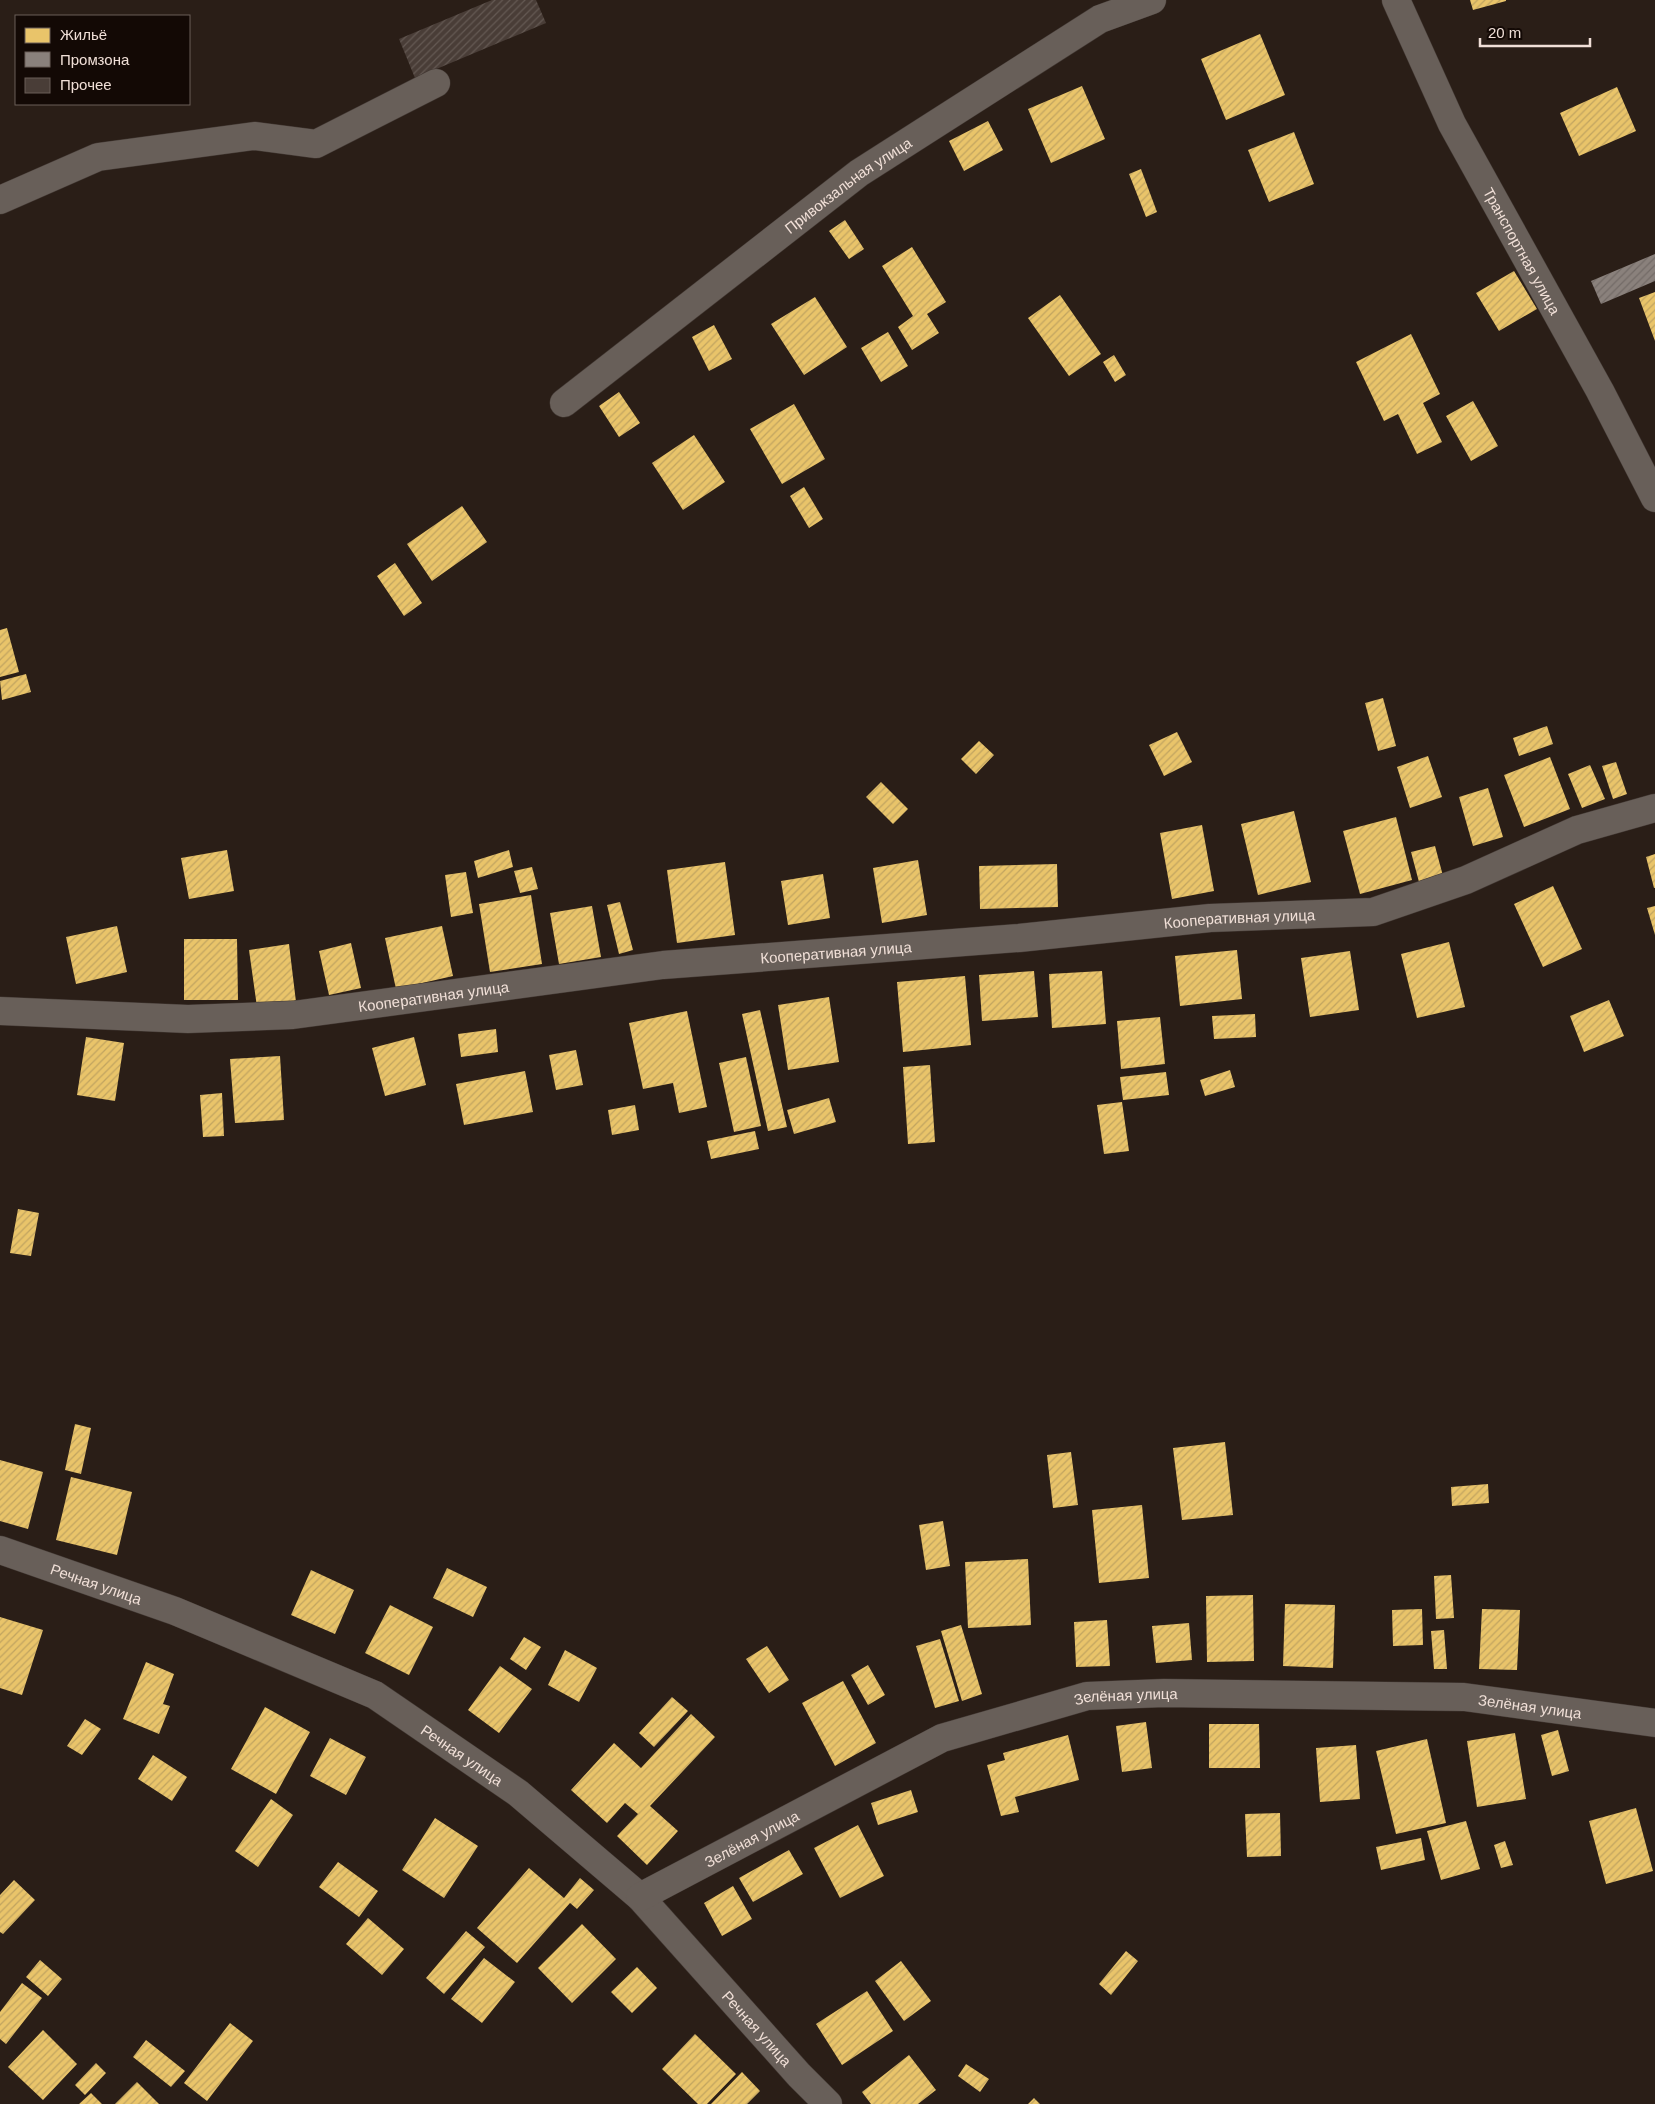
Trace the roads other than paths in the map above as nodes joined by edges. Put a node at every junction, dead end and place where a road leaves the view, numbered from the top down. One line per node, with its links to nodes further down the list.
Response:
1 (1152, 0): 5 (street, Привокзальная улица)
2 (1396, 0): 6 (street, Транспортная улица)
3 (436, 83): 4 (street)
4 (0, 200)
5 (564, 403)
6 (1655, 498)
7 (1655, 808): 8 (street, Кооперативная улица)
8 (0, 1010)
9 (0, 1550): 11 (street, Речная улица)
10 (1655, 1723): 11 (street, Зелёная улица)
11 (640, 1897): 12 (street, Речная улица)
12 (828, 2104)

